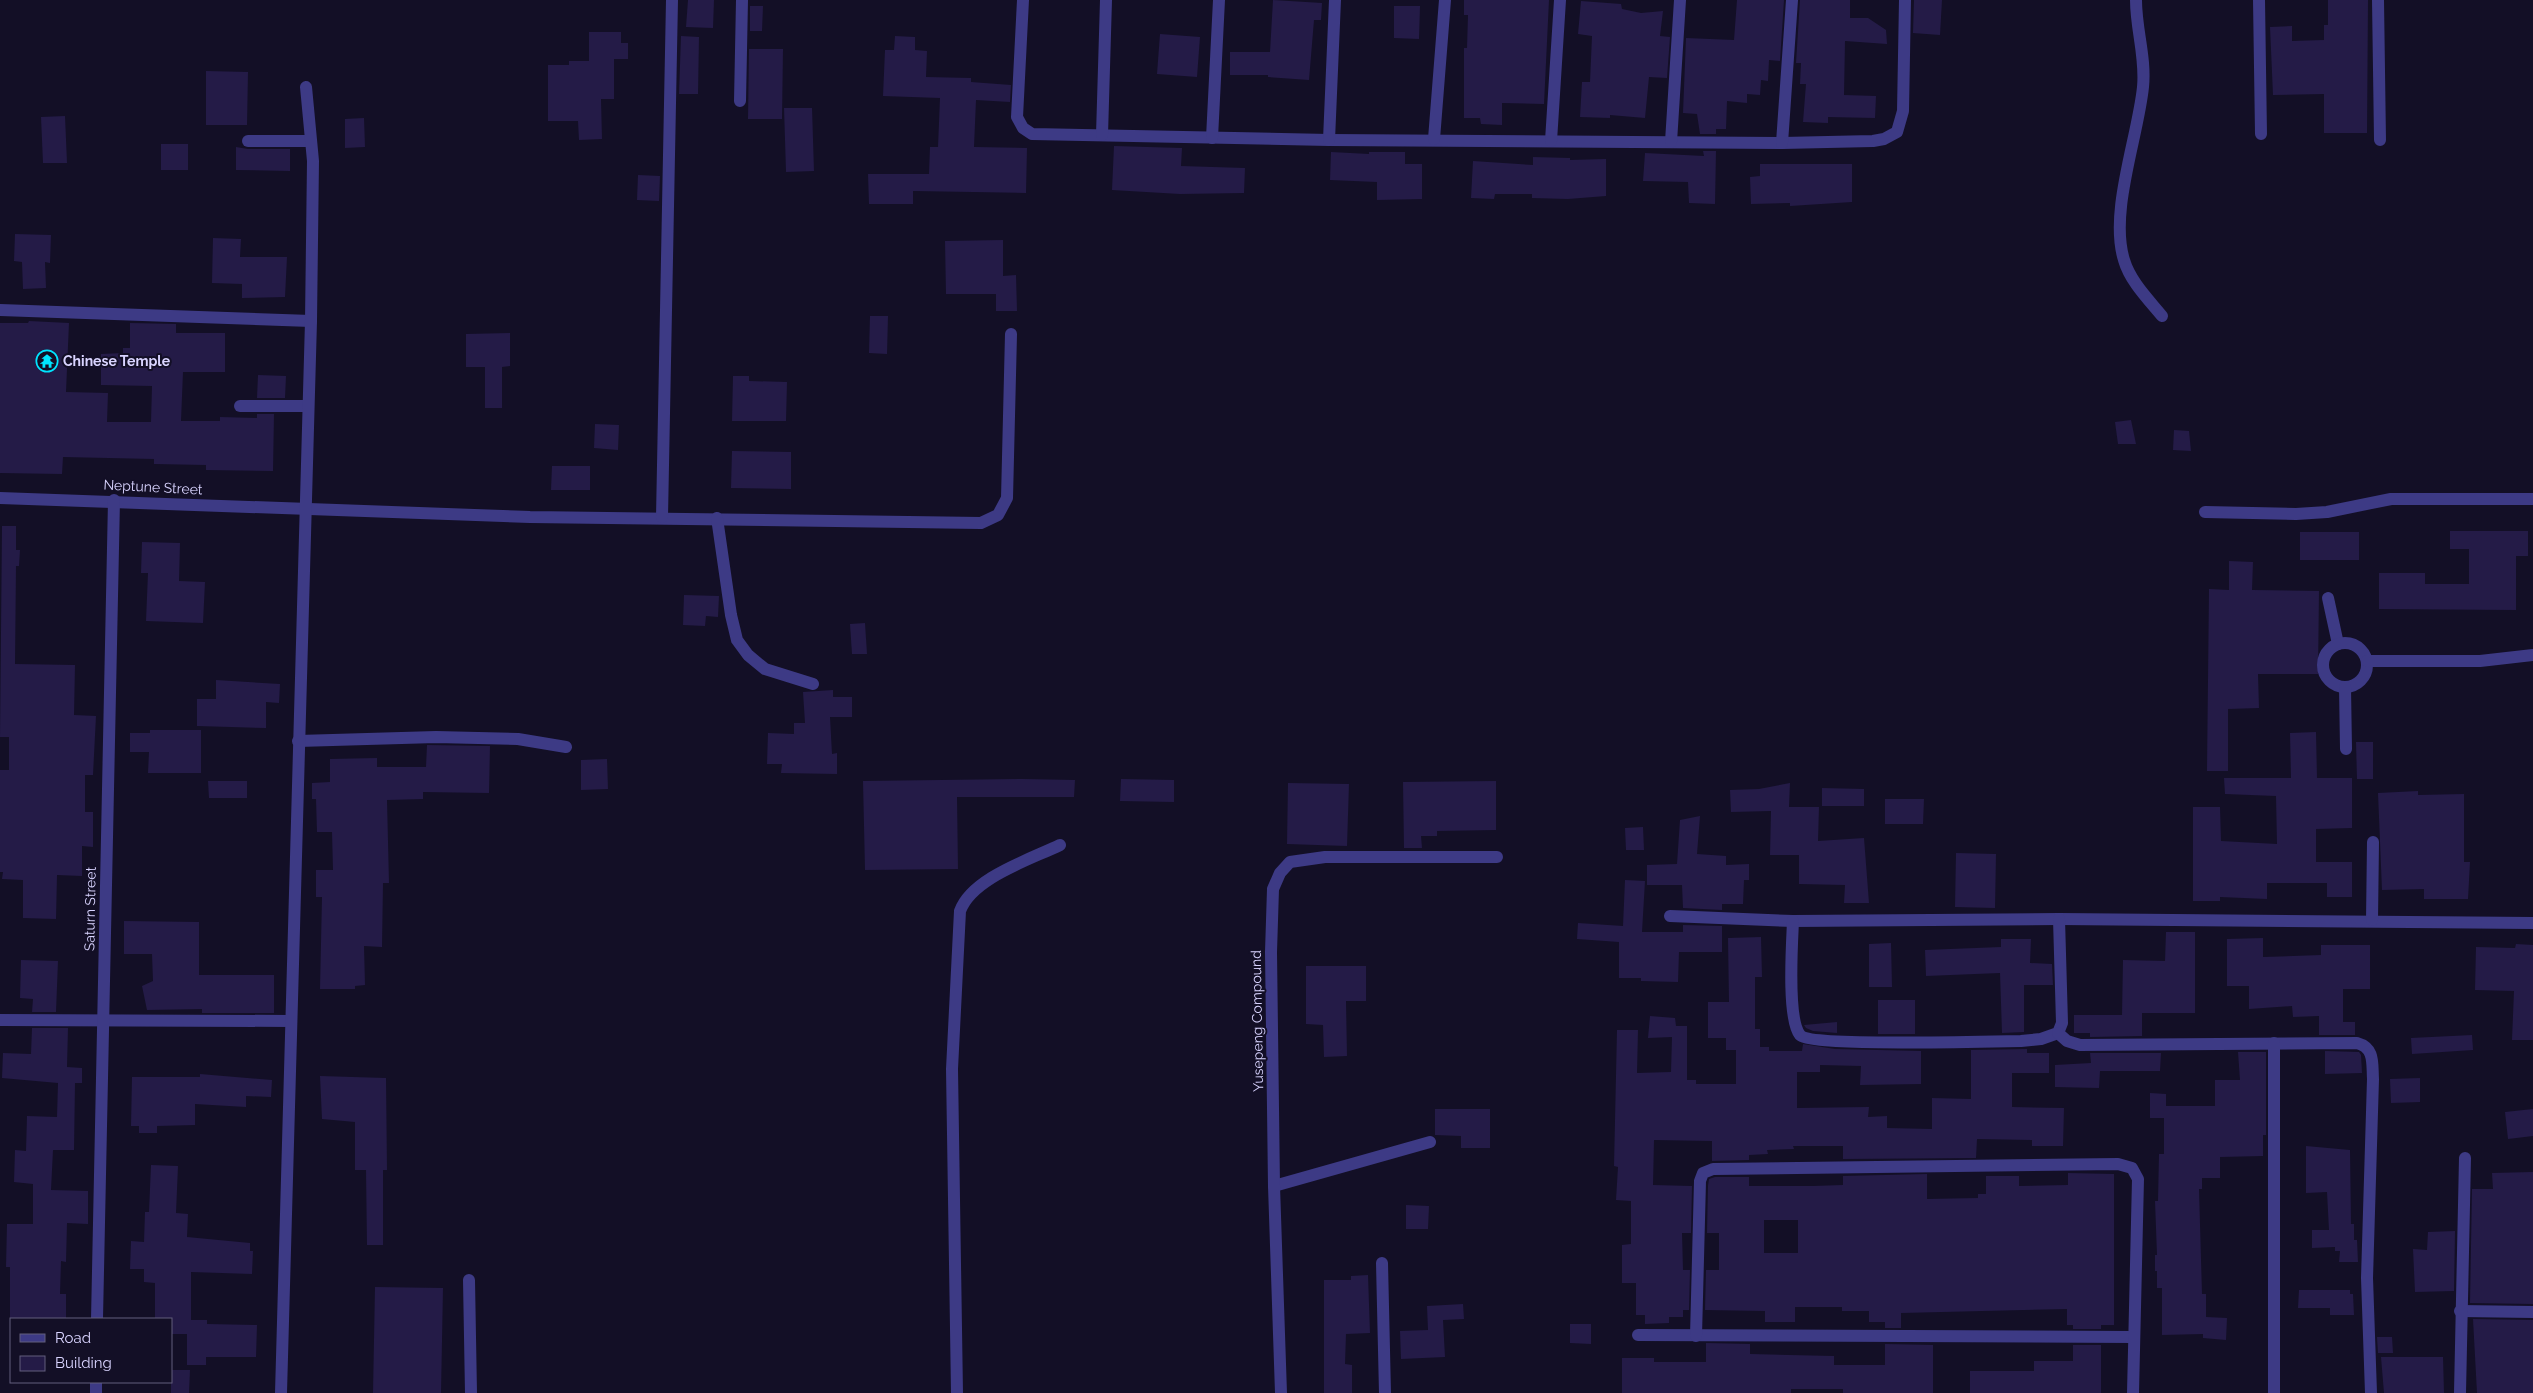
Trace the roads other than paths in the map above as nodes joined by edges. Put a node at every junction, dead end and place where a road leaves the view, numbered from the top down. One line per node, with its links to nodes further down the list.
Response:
1 (672, 0): 39 (street)
2 (742, 0): 16 (street)
3 (1023, 0): 18 (street)
4 (1106, 0): 18 (street)
5 (1219, 0): 19 (street)
6 (1335, 0): 21 (street)
7 (1445, 0): 20 (street)
8 (1560, 0): 25 (street)
9 (1680, 0): 26 (street)
10 (1792, 0): 27 (street)
11 (1905, 0): 27 (street)
12 (2136, 0): 29 (street)
13 (2259, 0): 17 (street)
14 (2378, 0): 22 (street)
15 (306, 86): 24 (street)
16 (740, 101)
17 (2261, 134)
18 (1102, 135): 19 (street)
19 (1212, 138): 21 (street)
20 (1434, 139): 21 (street); 25 (street)
21 (1329, 140)
22 (2380, 140)
23 (248, 141): 24 (street)
24 (310, 141): 30 (street)
25 (1551, 141): 26 (street)
26 (1671, 142): 27 (street)
27 (1782, 143)
28 (0, 310): 30 (street)
29 (2162, 316)
30 (311, 321): 33 (street)
31 (1011, 334): 40 (street, Neptune Street)
32 (240, 406): 33 (street)
33 (308, 406): 37 (street)
34 (0, 498): 36 (street, Neptune Street)
35 (2533, 498): 38 (street)
36 (114, 500): 37 (street, Neptune Street); 59 (street, Saturn Street)
37 (304, 510): 39 (street, Neptune Street); 47 (street)
38 (2205, 512)
39 (662, 517): 40 (street, Neptune Street)
40 (717, 518): 45 (street)
41 (2328, 598): 42 (street)
42 (2338, 644): 44 (street); 46 (street)
43 (2533, 655): 44 (street)
44 (2366, 661): 46 (street)
45 (813, 684)
46 (2345, 687): 49 (street)
47 (298, 741): 48 (street); 60 (street)
48 (566, 747)
49 (2346, 749)
50 (2373, 842): 55 (street)
51 (1060, 844): 76 (street)
52 (1497, 857): 65 (street, Yusepeng Compound)
53 (1670, 916): 56 (street)
54 (2059, 919): 55 (street); 56 (street); 61 (street)
55 (2372, 920): 57 (street)
56 (1793, 921): 61 (street)
57 (2533, 923)
58 (0, 1020): 59 (street)
59 (103, 1021): 60 (street); 70 (street, Saturn Street)
60 (291, 1021): 74 (street)
61 (2058, 1033): 62 (street)
62 (2274, 1043): 80 (street); 81 (street)
63 (1430, 1142): 65 (street)
64 (2465, 1158): 68 (street)
65 (1274, 1186): 77 (street, Yusepeng Compound)
66 (1382, 1263): 78 (street)
67 (469, 1280): 75 (street)
68 (2460, 1311): 69 (street); 82 (street)
69 (2533, 1312)
70 (97, 1318)
71 (1638, 1335): 72 (street)
72 (1696, 1336): 73 (street); 73 (street)
73 (2134, 1337): 79 (street)
74 (281, 1393)
75 (471, 1393)
76 (957, 1393)
77 (1281, 1393)
78 (1385, 1393)
79 (2133, 1393)
80 (2274, 1393)
81 (2371, 1393)
82 (2460, 1393)

